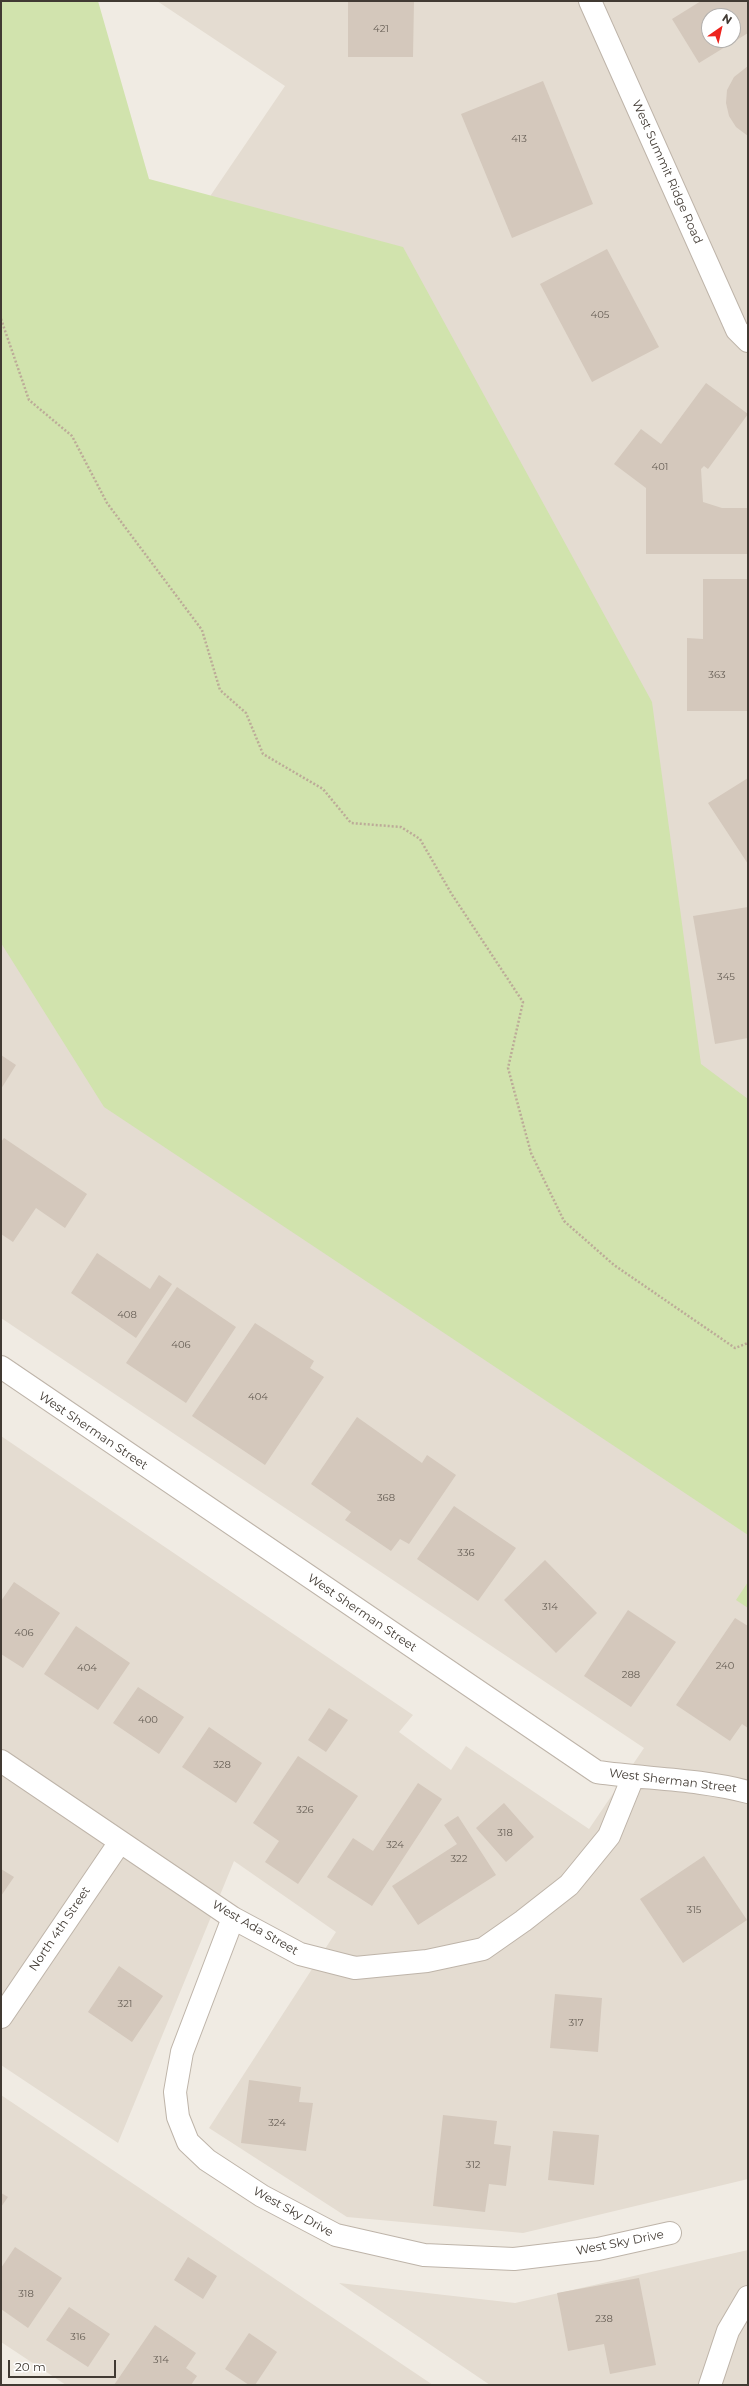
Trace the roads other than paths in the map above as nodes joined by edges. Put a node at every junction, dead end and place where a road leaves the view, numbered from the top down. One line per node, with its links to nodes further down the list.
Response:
1 (590, 1): 2 (street, West Summit Ridge Road)
2 (748, 341)
3 (1, 1367): 5 (street, West Sherman Street)
4 (1, 1761): 7 (street, West Ada Street)
5 (633, 1777): 6 (street, West Sherman Street); 8 (street, West Ada Street)
6 (748, 1792)
7 (120, 1842): 8 (street, West Ada Street); 9 (street, North 4th Street)
8 (233, 1918): 10 (street, West Sky Drive)
9 (1, 2017)
10 (670, 2233)
11 (748, 2297): 12 (street)
12 (710, 2385)

